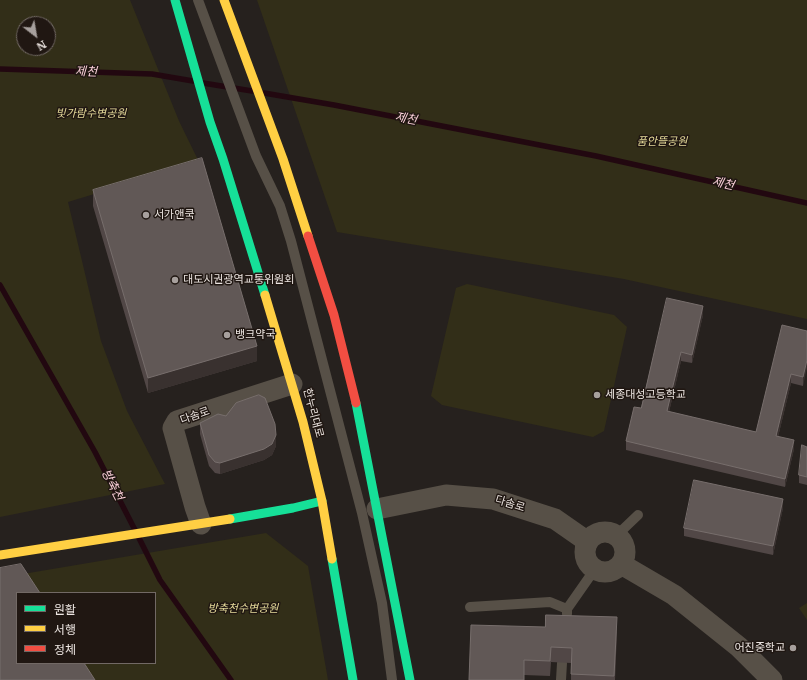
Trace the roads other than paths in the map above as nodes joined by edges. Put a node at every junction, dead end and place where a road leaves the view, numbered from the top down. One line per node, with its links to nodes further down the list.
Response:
1 (224, 0): 6 (street)
2 (175, 1): 4 (street, 한누리대로)
3 (199, 2): 19 (lane)
4 (292, 384): 5 (street, 한누리대로); 8 (street, 다솜로)
5 (322, 501): 8 (street); 18 (street, 한누리대로)
6 (377, 509): 10 (street, 다솜로); 20 (street)
7 (638, 515): 9 (lane)
8 (195, 524): 11 (street)
9 (616, 536): 10 (street); 12 (street)
10 (588, 542): 13 (street)
11 (0, 555)
12 (621, 564): 13 (street); 22 (street)
13 (595, 569): 15 (lane)
14 (470, 607): 15 (lane)
15 (567, 609): 16 (lane)
16 (568, 623)
17 (562, 663): 21 (lane)
18 (353, 680)
19 (392, 680)
20 (410, 680)
21 (561, 680)
22 (772, 680)

